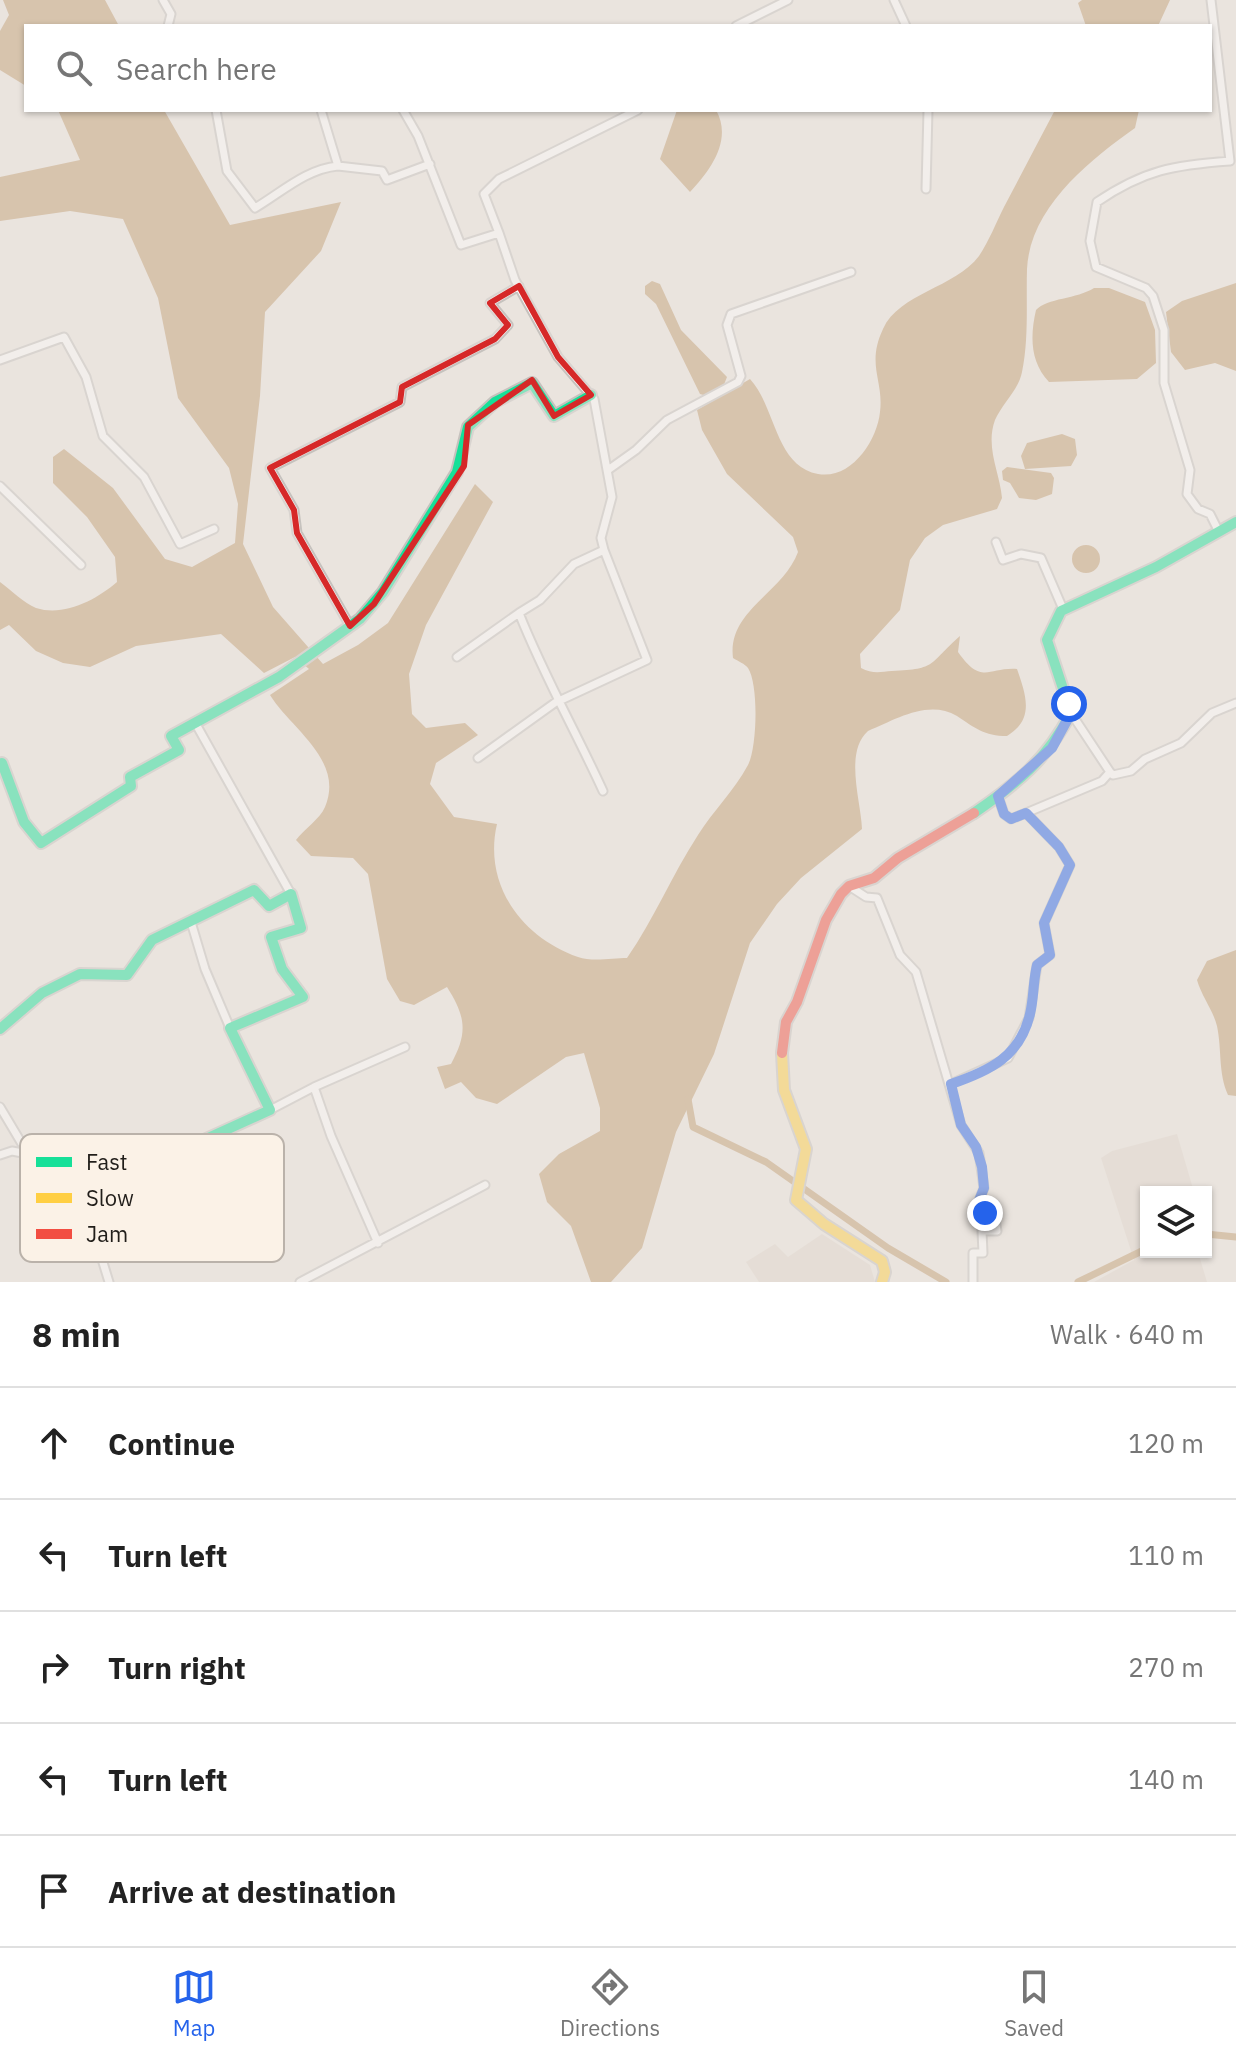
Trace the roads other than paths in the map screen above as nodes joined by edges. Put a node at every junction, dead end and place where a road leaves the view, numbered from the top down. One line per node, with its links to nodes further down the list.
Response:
1 (163, 0): 5 (street)
2 (788, 0): 6 (street)
3 (894, 0): 7 (street)
4 (1211, 0): 13 (street)
5 (168, 24)
6 (740, 24)
7 (905, 24)
8 (216, 112): 15 (street)
9 (322, 112): 15 (street)
10 (404, 112): 14 (street)
11 (634, 112): 17 (street)
12 (928, 112): 16 (street)
13 (1233, 161): 26 (street)
14 (430, 164): 15 (street); 17 (street)
15 (338, 166)
16 (926, 189)
17 (499, 233): 19 (street)
18 (851, 272): 22 (street)
19 (519, 286): 21 (street); 32 (street)
20 (0, 360): 25 (street)
21 (591, 395): 22 (street); 32 (street)
22 (608, 470): 28 (street)
23 (0, 486): 29 (street)
24 (1236, 522): 26 (street)
25 (214, 529)
26 (1219, 532): 30 (street)
27 (996, 542): 30 (street)
28 (604, 550): 31 (street); 34 (street)
29 (81, 565)
30 (1063, 609): 36 (street)
31 (519, 613): 33 (street); 34 (street)
32 (350, 626): 37 (street)
33 (457, 657)
34 (561, 700): 38 (street); 41 (street)
35 (1236, 703): 40 (street)
36 (1071, 713): 40 (street); 42 (street)
37 (197, 726): 39 (street); 45 (street)
38 (478, 758)
39 (1, 762)
40 (1110, 772): 43 (street)
41 (603, 791)
42 (998, 796): 43 (street); 44 (street)
43 (1026, 813): 50 (street)
44 (849, 886): 50 (street); 63 (street)
45 (291, 894): 46 (street); 47 (street)
46 (191, 922): 47 (street); 48 (street)
47 (230, 1028): 53 (street)
48 (0, 1029)
49 (405, 1047): 51 (street)
50 (951, 1084): 64 (street)
51 (314, 1087): 53 (street); 59 (street)
52 (0, 1107): 55 (street)
53 (270, 1110): 54 (street)
54 (217, 1134)
55 (20, 1141)
56 (20, 1152): 57 (street)
57 (0, 1155)
58 (485, 1185): 59 (street)
59 (378, 1243): 62 (street)
60 (103, 1262): 61 (street)
61 (109, 1282)
62 (300, 1282)
63 (882, 1282)
64 (973, 1282)

